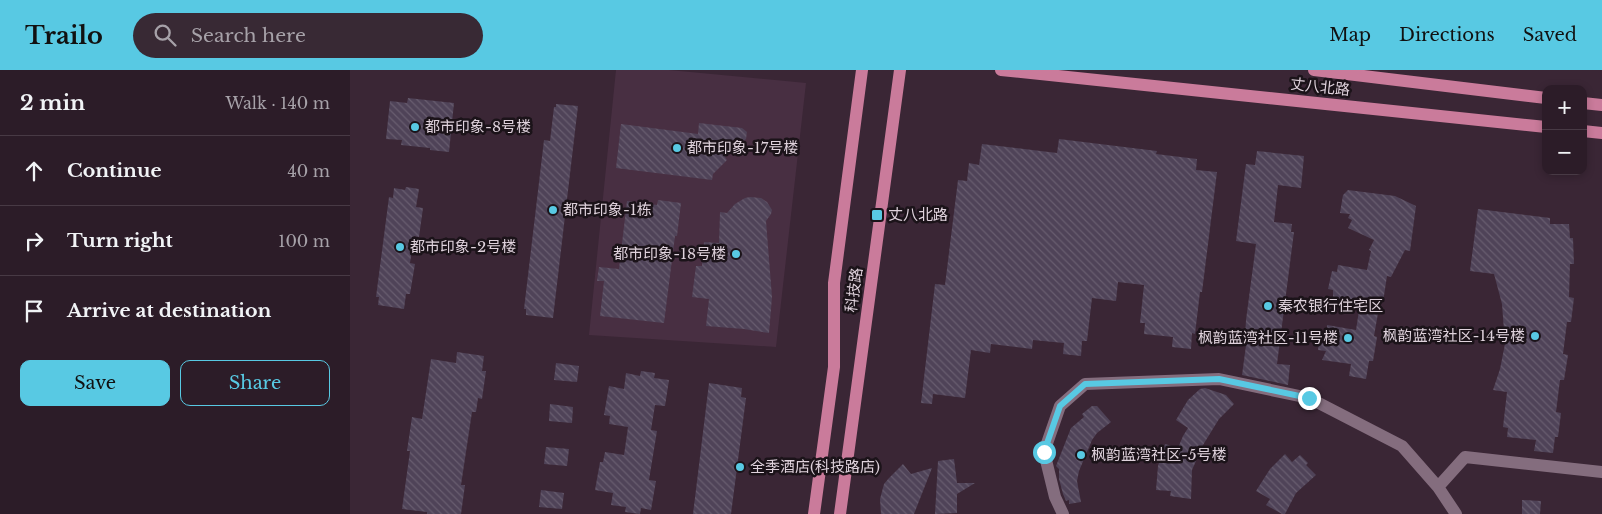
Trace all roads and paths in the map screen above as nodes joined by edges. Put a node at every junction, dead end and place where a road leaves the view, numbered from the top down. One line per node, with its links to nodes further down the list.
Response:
1 (862, 70): 13 (main road, 科技路)
2 (900, 70): 14 (main road, 科技路)
3 (1001, 70): 8 (main road, 丈八北路)
4 (1314, 70): 5 (main road, 丈八北路)
5 (1542, 98)
6 (1587, 103): 7 (main road)
7 (1602, 105)
8 (1542, 127)
9 (1587, 131): 10 (main road)
10 (1602, 133)
11 (1602, 472): 12 (street)
12 (1438, 487): 15 (street); 16 (street)
13 (814, 514)
14 (840, 514)
15 (1064, 514)
16 (1456, 514)

